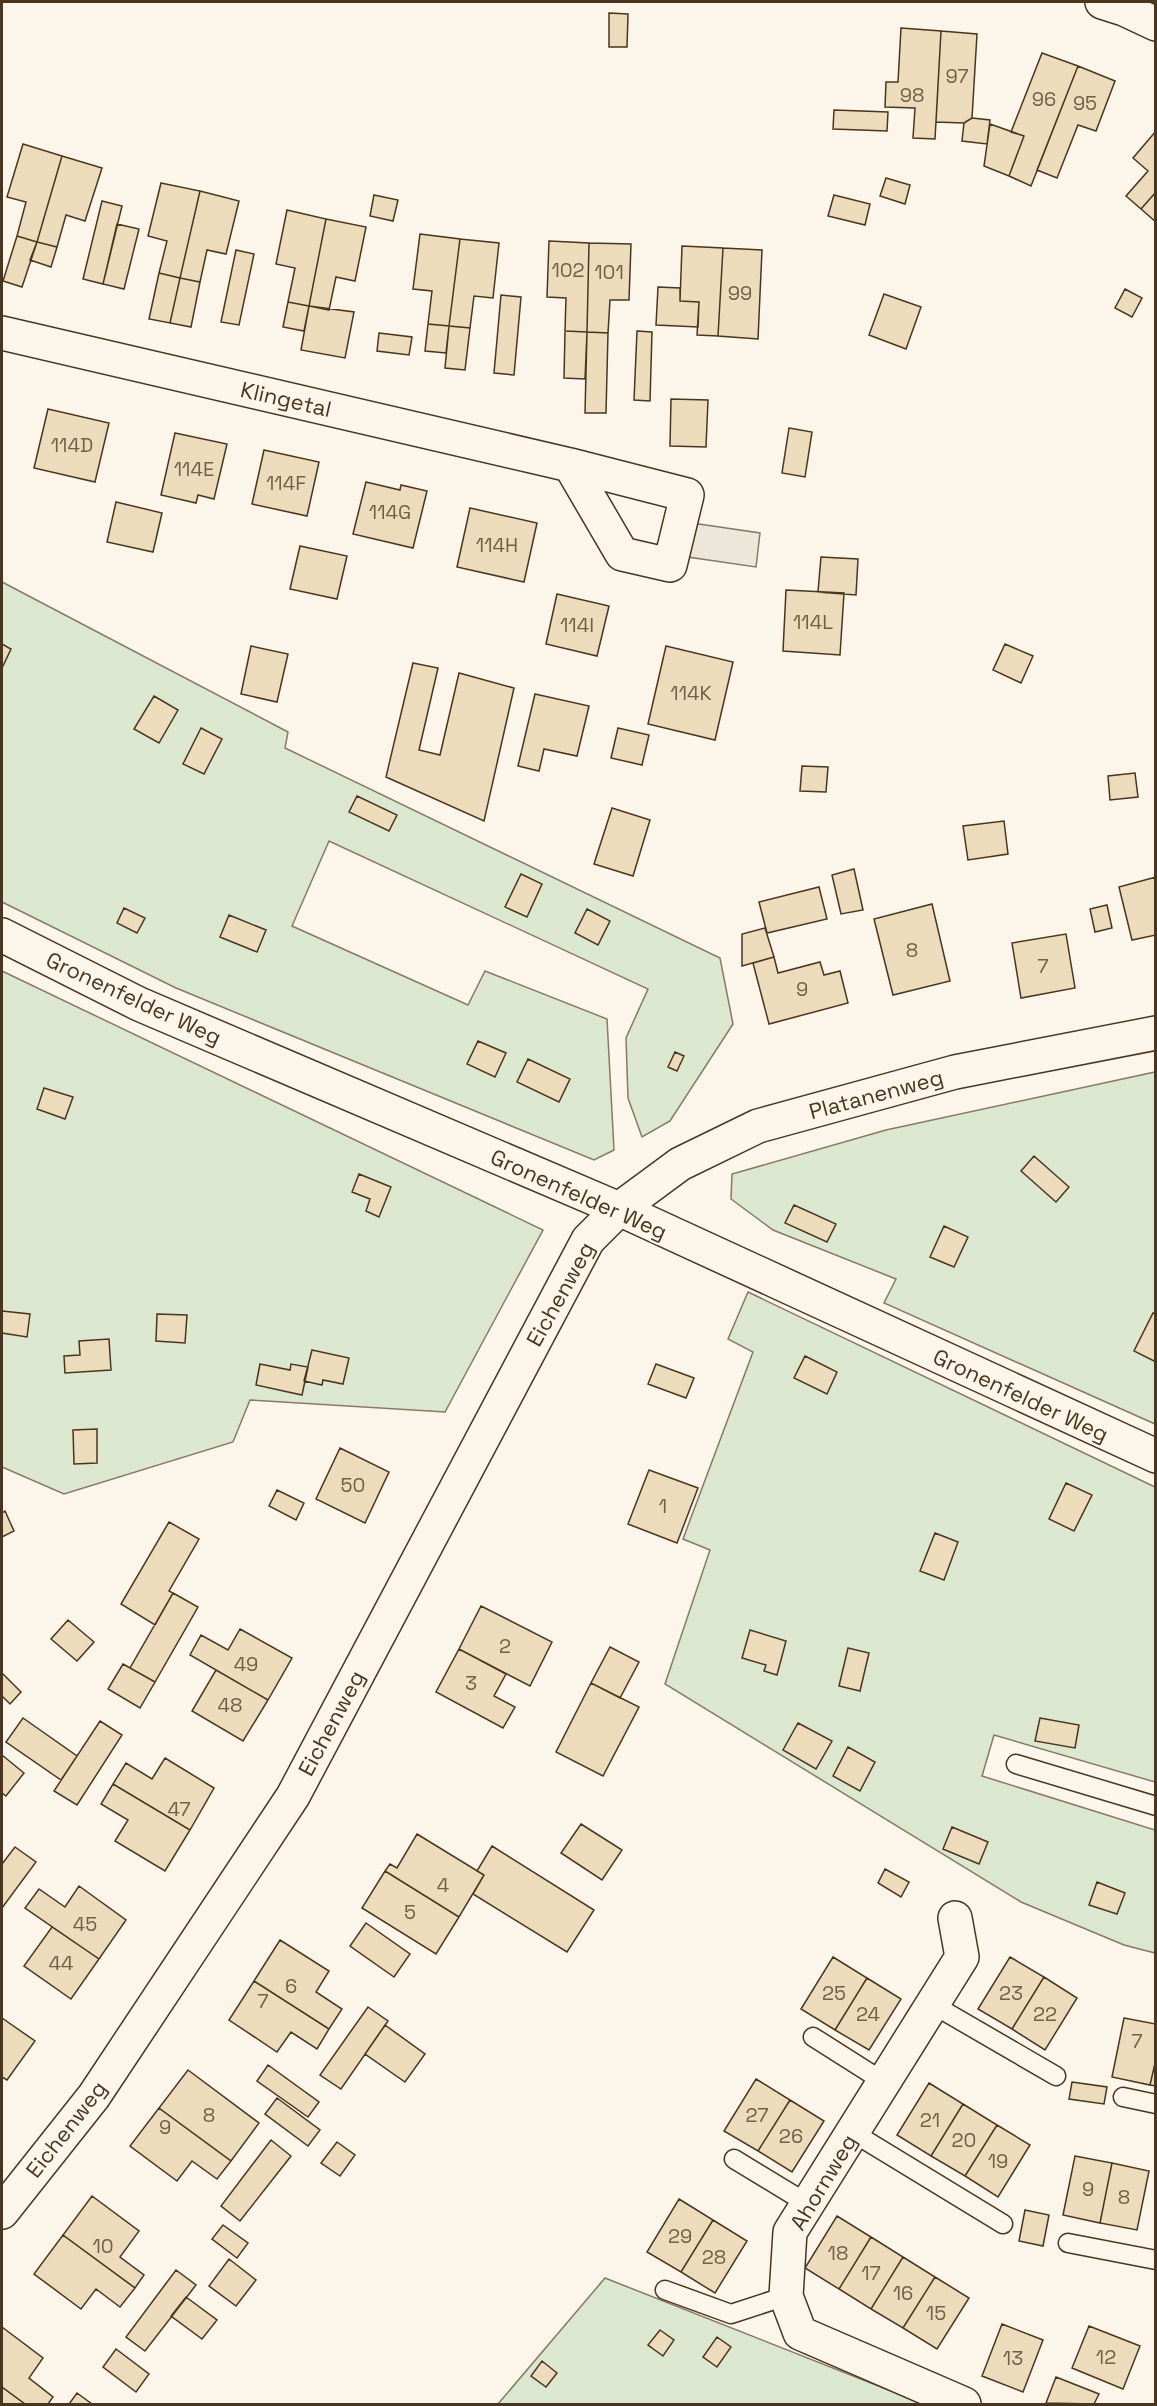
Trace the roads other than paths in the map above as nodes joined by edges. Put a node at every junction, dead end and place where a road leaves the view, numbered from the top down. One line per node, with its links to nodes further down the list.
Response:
1 (1102, 2): 2 (street)
2 (1155, 24)
3 (2, 333): 4 (street, Klingetal)
4 (570, 465)
5 (2, 935): 7 (street, Gronenfelder Weg)
6 (1155, 1033): 7 (street, Platanenweg)
7 (618, 1209): 8 (street, Gronenfelder Weg); 21 (street, Eichenweg)
8 (1155, 1456)
9 (1016, 1764): 10 (lane)
10 (1155, 1806)
11 (955, 1918): 12 (street, Ahornweg)
12 (932, 2004): 14 (lane); 15 (street, Ahornweg)
13 (813, 2037): 15 (lane)
14 (1056, 2076)
15 (884, 2082): 18 (street, Ahornweg)
16 (1123, 2097): 17 (lane)
17 (1155, 2104)
18 (852, 2132): 20 (street, Ahornweg); 22 (lane)
19 (734, 2159): 20 (lane)
20 (808, 2204): 26 (street, Ahornweg)
21 (2, 2212)
22 (1003, 2224)
23 (1068, 2243): 24 (lane)
24 (1155, 2260)
25 (665, 2290): 26 (lane)
26 (786, 2296): 27 (street, Ahornweg)
27 (964, 2404)

